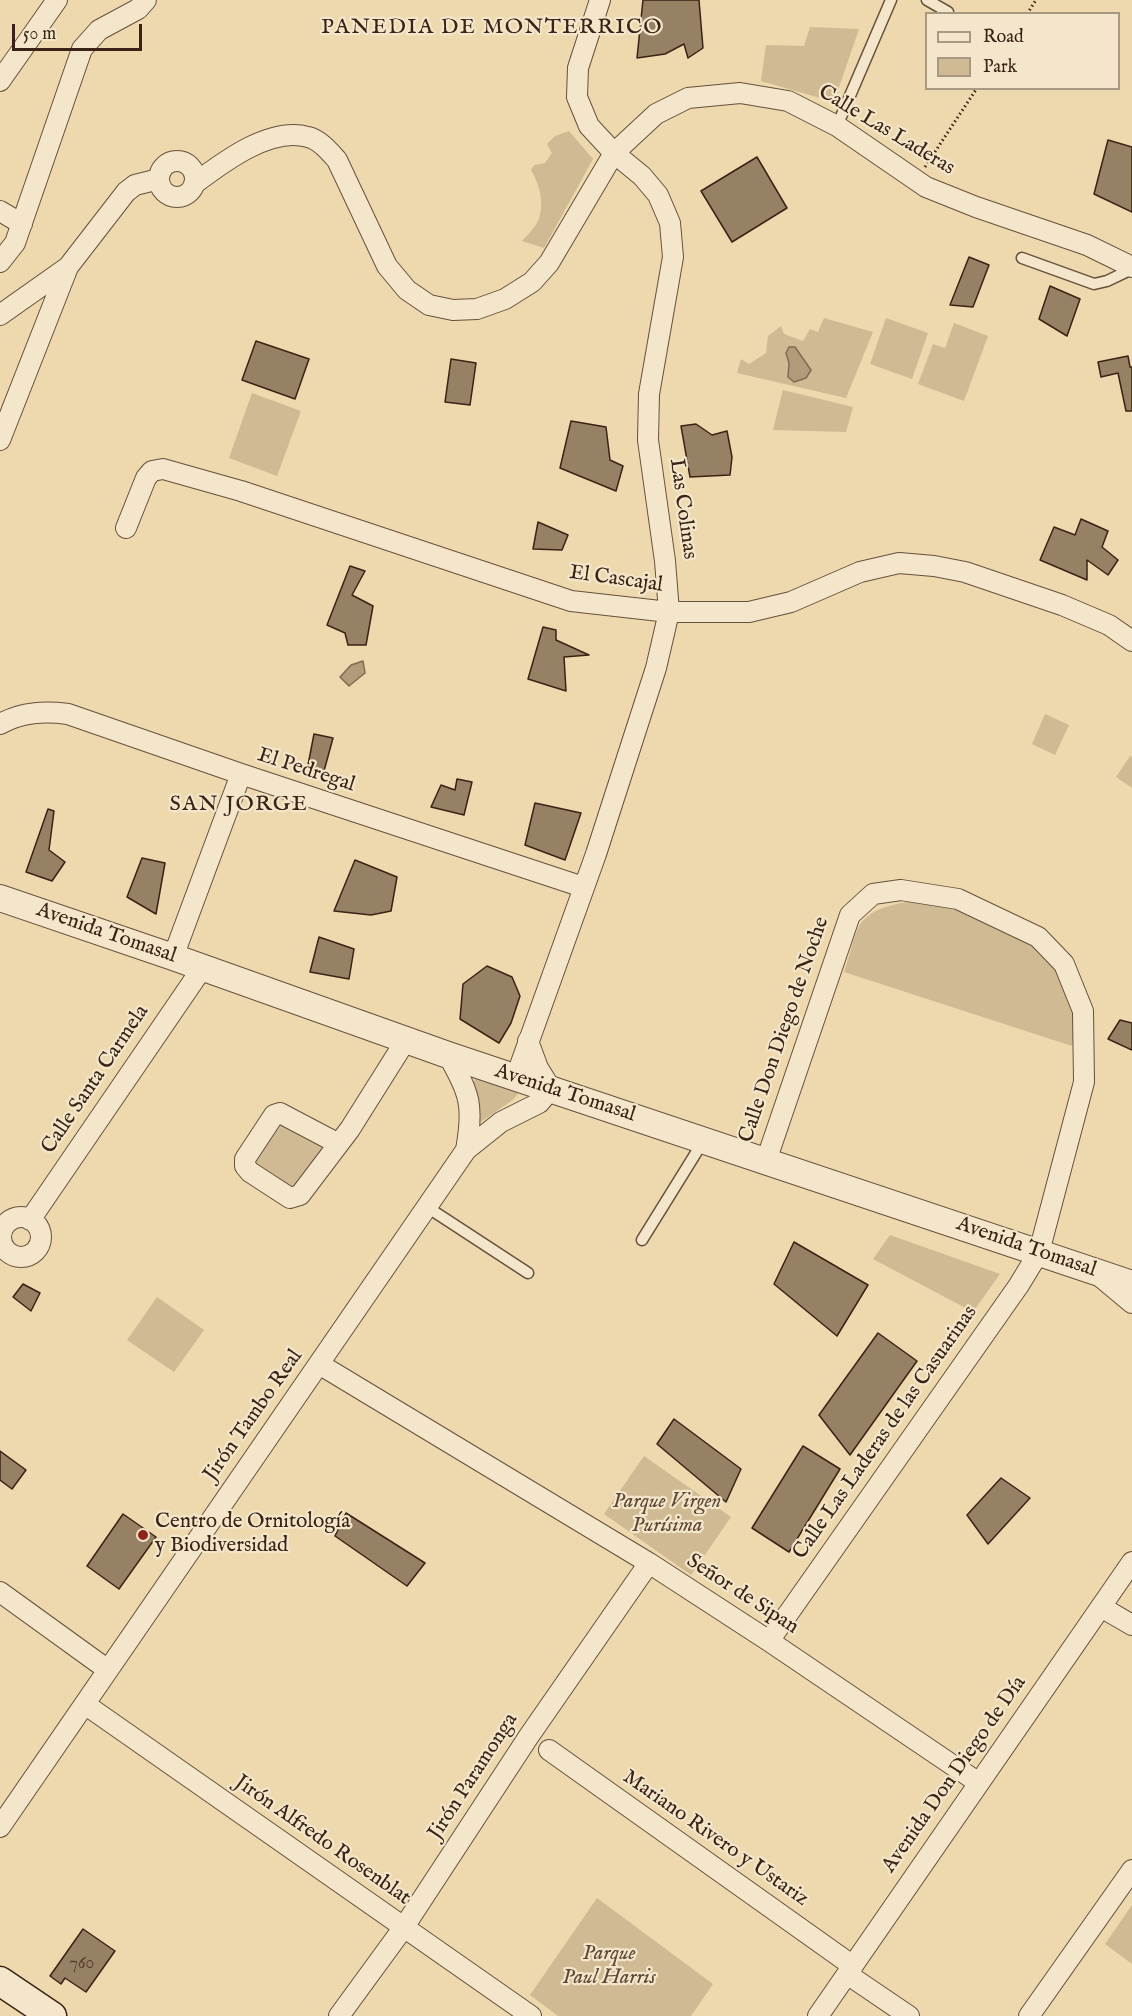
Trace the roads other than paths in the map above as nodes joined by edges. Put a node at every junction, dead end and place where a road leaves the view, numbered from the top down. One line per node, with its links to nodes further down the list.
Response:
1 (57, 0): 7 (street)
2 (146, 0): 15 (street)
3 (600, 0): 9 (street, Las Colinas)
4 (891, 0): 8 (lane)
5 (927, 0): 6 (lane)
6 (948, 12)
7 (0, 81)
8 (837, 126): 9 (street, Calle Las Laderas); 19 (street, Calle Las Laderas)
9 (614, 153): 10 (street, Calle Las Laderas); 23 (street, Las Colinas)
10 (224, 161): 11 (street, Calle Las Laderas); 13 (street, Calle Las Laderas)
11 (185, 164): 12 (street); 13 (street)
12 (159, 179): 13 (street); 18 (street)
13 (194, 184)
14 (0, 211): 15 (street)
15 (22, 224): 17 (street)
16 (1022, 258): 19 (lane)
17 (0, 262)
18 (68, 267): 20 (street); 21 (street)
19 (1132, 268)
20 (0, 315)
21 (0, 440)
22 (126, 528): 23 (street, El Cascajal)
23 (669, 612): 24 (street, El Cascajal); 27 (street, Las Colinas)
24 (1132, 640)
25 (7, 720): 26 (street, El Pedregal)
26 (241, 774): 27 (street, El Pedregal); 29 (street)
27 (583, 887): 32 (street, Las Colinas)
28 (0, 898): 29 (street, Avenida Tomasal)
29 (173, 957): 30 (street, Avenida Tomasal)
30 (203, 967): 31 (street, Avenida Tomasal); 41 (street, Calle Santa Carmela)
31 (406, 1040): 33 (street, Avenida Tomasal); 37 (street)
32 (528, 1041): 34 (street, Las Colinas); 35 (street)
33 (448, 1055): 34 (street, Avenida Tomasal); 38 (street, Jirón Tambo Real)
34 (516, 1077): 35 (street, Avenida Tomasal)
35 (551, 1089): 36 (street, Avenida Tomasal); 38 (street, Jirón Tambo Real)
36 (704, 1140): 39 (street, Avenida Tomasal); 42 (lane)
37 (337, 1143): 37 (street)
38 (466, 1150): 40 (street, Jirón Tambo Real)
39 (766, 1161): 43 (street, Avenida Tomasal); 43 (street, Calle Don Diego de Noche)
40 (427, 1207): 45 (lane); 48 (street, Jirón Tambo Real)
41 (30, 1220)
42 (642, 1240)
43 (1039, 1252): 44 (street, Avenida Tomasal); 54 (street, Calle Las Laderas de las Casuarinas)
44 (1093, 1270): 46 (street, Avenida Tomasal); 47 (street)
45 (528, 1273)
46 (1132, 1284)
47 (1132, 1303)
48 (319, 1364): 50 (street, Señor de Sipan); 55 (street, Jirón Tambo Real)
49 (1132, 1562): 52 (street, Avenida Don Diego de Día)
50 (649, 1563): 54 (street, Señor de Sipan); 61 (street, Jirón Paramonga)
51 (0, 1592): 55 (street)
52 (1101, 1607): 53 (street); 58 (street, Avenida Don Diego de Día)
53 (1132, 1625)
54 (770, 1641): 58 (street, Señor de Sipan)
55 (108, 1670): 56 (street, Jirón Tambo Real)
56 (86, 1705): 59 (street, Jirón Tambo Real); 61 (street, Jirón Alfredo Rosenblat)
57 (549, 1750): 62 (street, Mariano Rivero y Ustariz)
58 (979, 1783): 62 (street, Avenida Don Diego de Día)
59 (0, 1827)
60 (1132, 1870): 69 (street)
61 (404, 1928): 65 (street, Jirón Paramonga); 66 (street, Jirón Alfredo Rosenblat)
62 (850, 1970): 67 (street, Avenida Don Diego de Día); 68 (street, Mariano Rivero y Ustariz)
63 (0, 1980): 64 (main road)
64 (52, 2016)
65 (339, 2016)
66 (531, 2016)
67 (818, 2016)
68 (909, 2016)
69 (1029, 2016)

